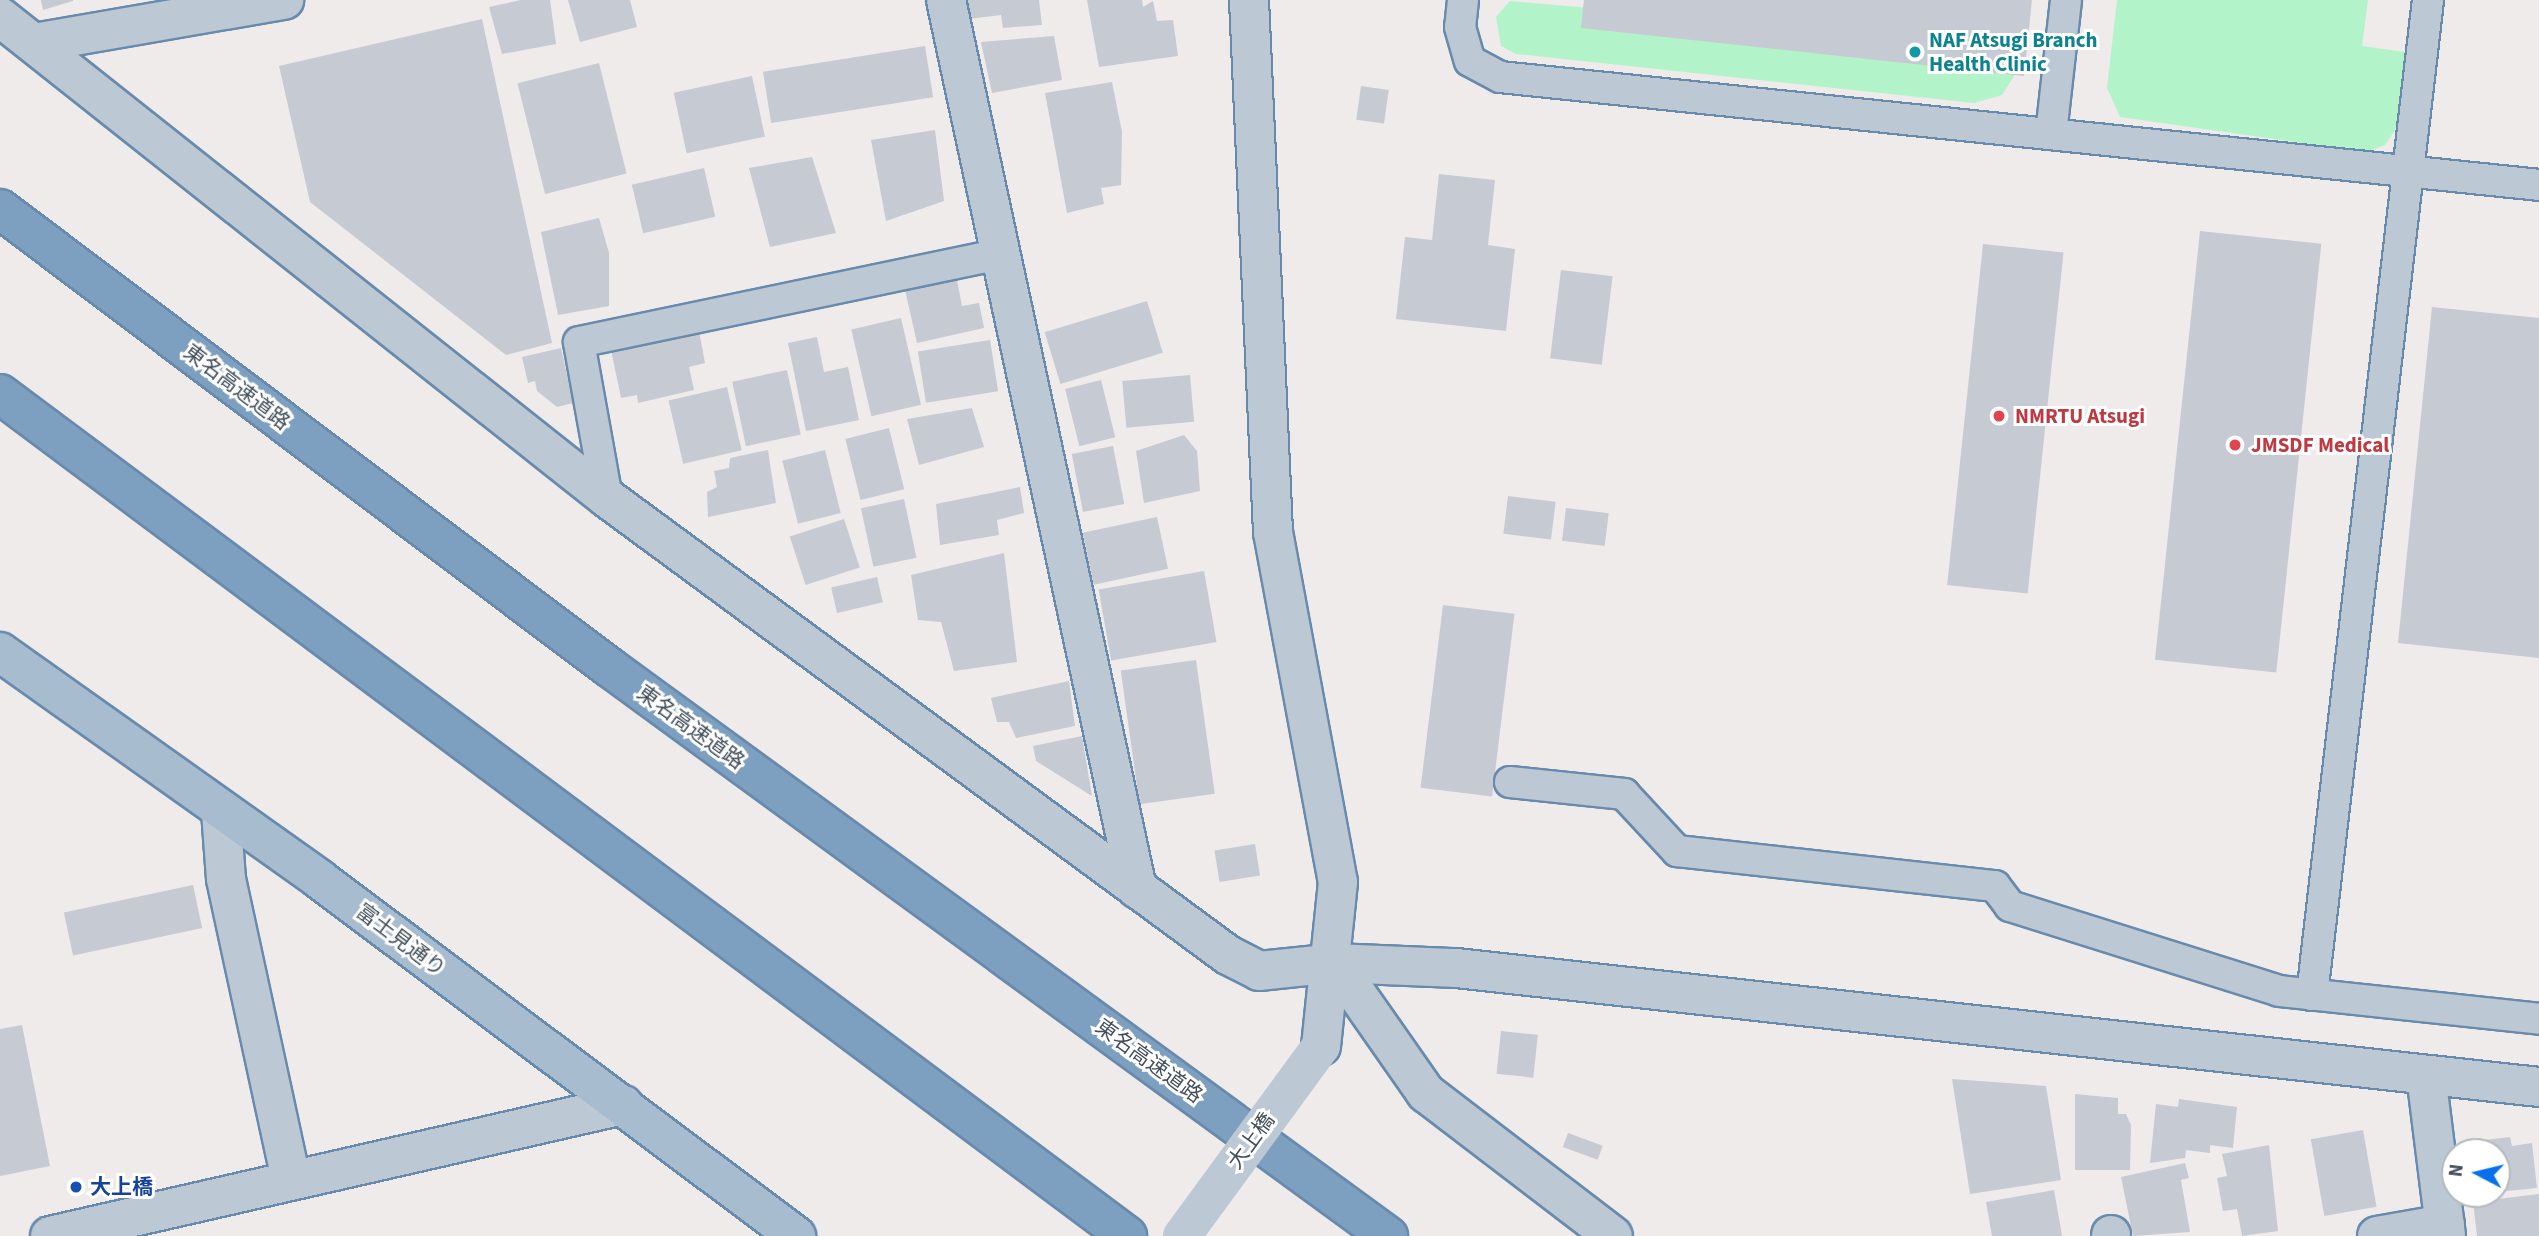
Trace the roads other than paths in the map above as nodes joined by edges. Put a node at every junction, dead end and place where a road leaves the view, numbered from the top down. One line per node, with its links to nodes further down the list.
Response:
1 (24, 0): 9 (street)
2 (284, 0): 9 (street)
3 (946, 0): 14 (street)
4 (1249, 0): 21 (street)
5 (1463, 0): 10 (lane)
6 (2067, 0): 10 (lane)
7 (2428, 0): 11 (lane)
8 (0, 17): 9 (street)
9 (34, 43): 16 (street)
10 (2051, 134): 11 (lane)
11 (2409, 172): 12 (lane); 22 (lane)
12 (2539, 185)
13 (0, 209): 33 (highway, 東名高速道路)
14 (996, 255): 16 (lane); 20 (street)
15 (0, 394): 31 (highway)
16 (607, 498): 20 (street)
17 (0, 652): 19 (main road, 富士見通り)
18 (1510, 782): 22 (lane)
19 (221, 811): 26 (main road, 富士見通り); 27 (street)
20 (1137, 888): 21 (street)
21 (1335, 963): 24 (street); 32 (street, 大上橋, bridge); 34 (street)
22 (2312, 995): 23 (lane)
23 (2539, 1019)
24 (2426, 1075): 25 (street); 28 (street)
25 (2539, 1087)
26 (623, 1105): 27 (street); 30 (main road, 富士見通り)
27 (291, 1180): 29 (street)
28 (2446, 1230): 35 (street)
29 (50, 1236)
30 (796, 1236)
31 (1127, 1236)
32 (1182, 1236)
33 (1388, 1236)
34 (1614, 1236)
35 (2377, 1236)

